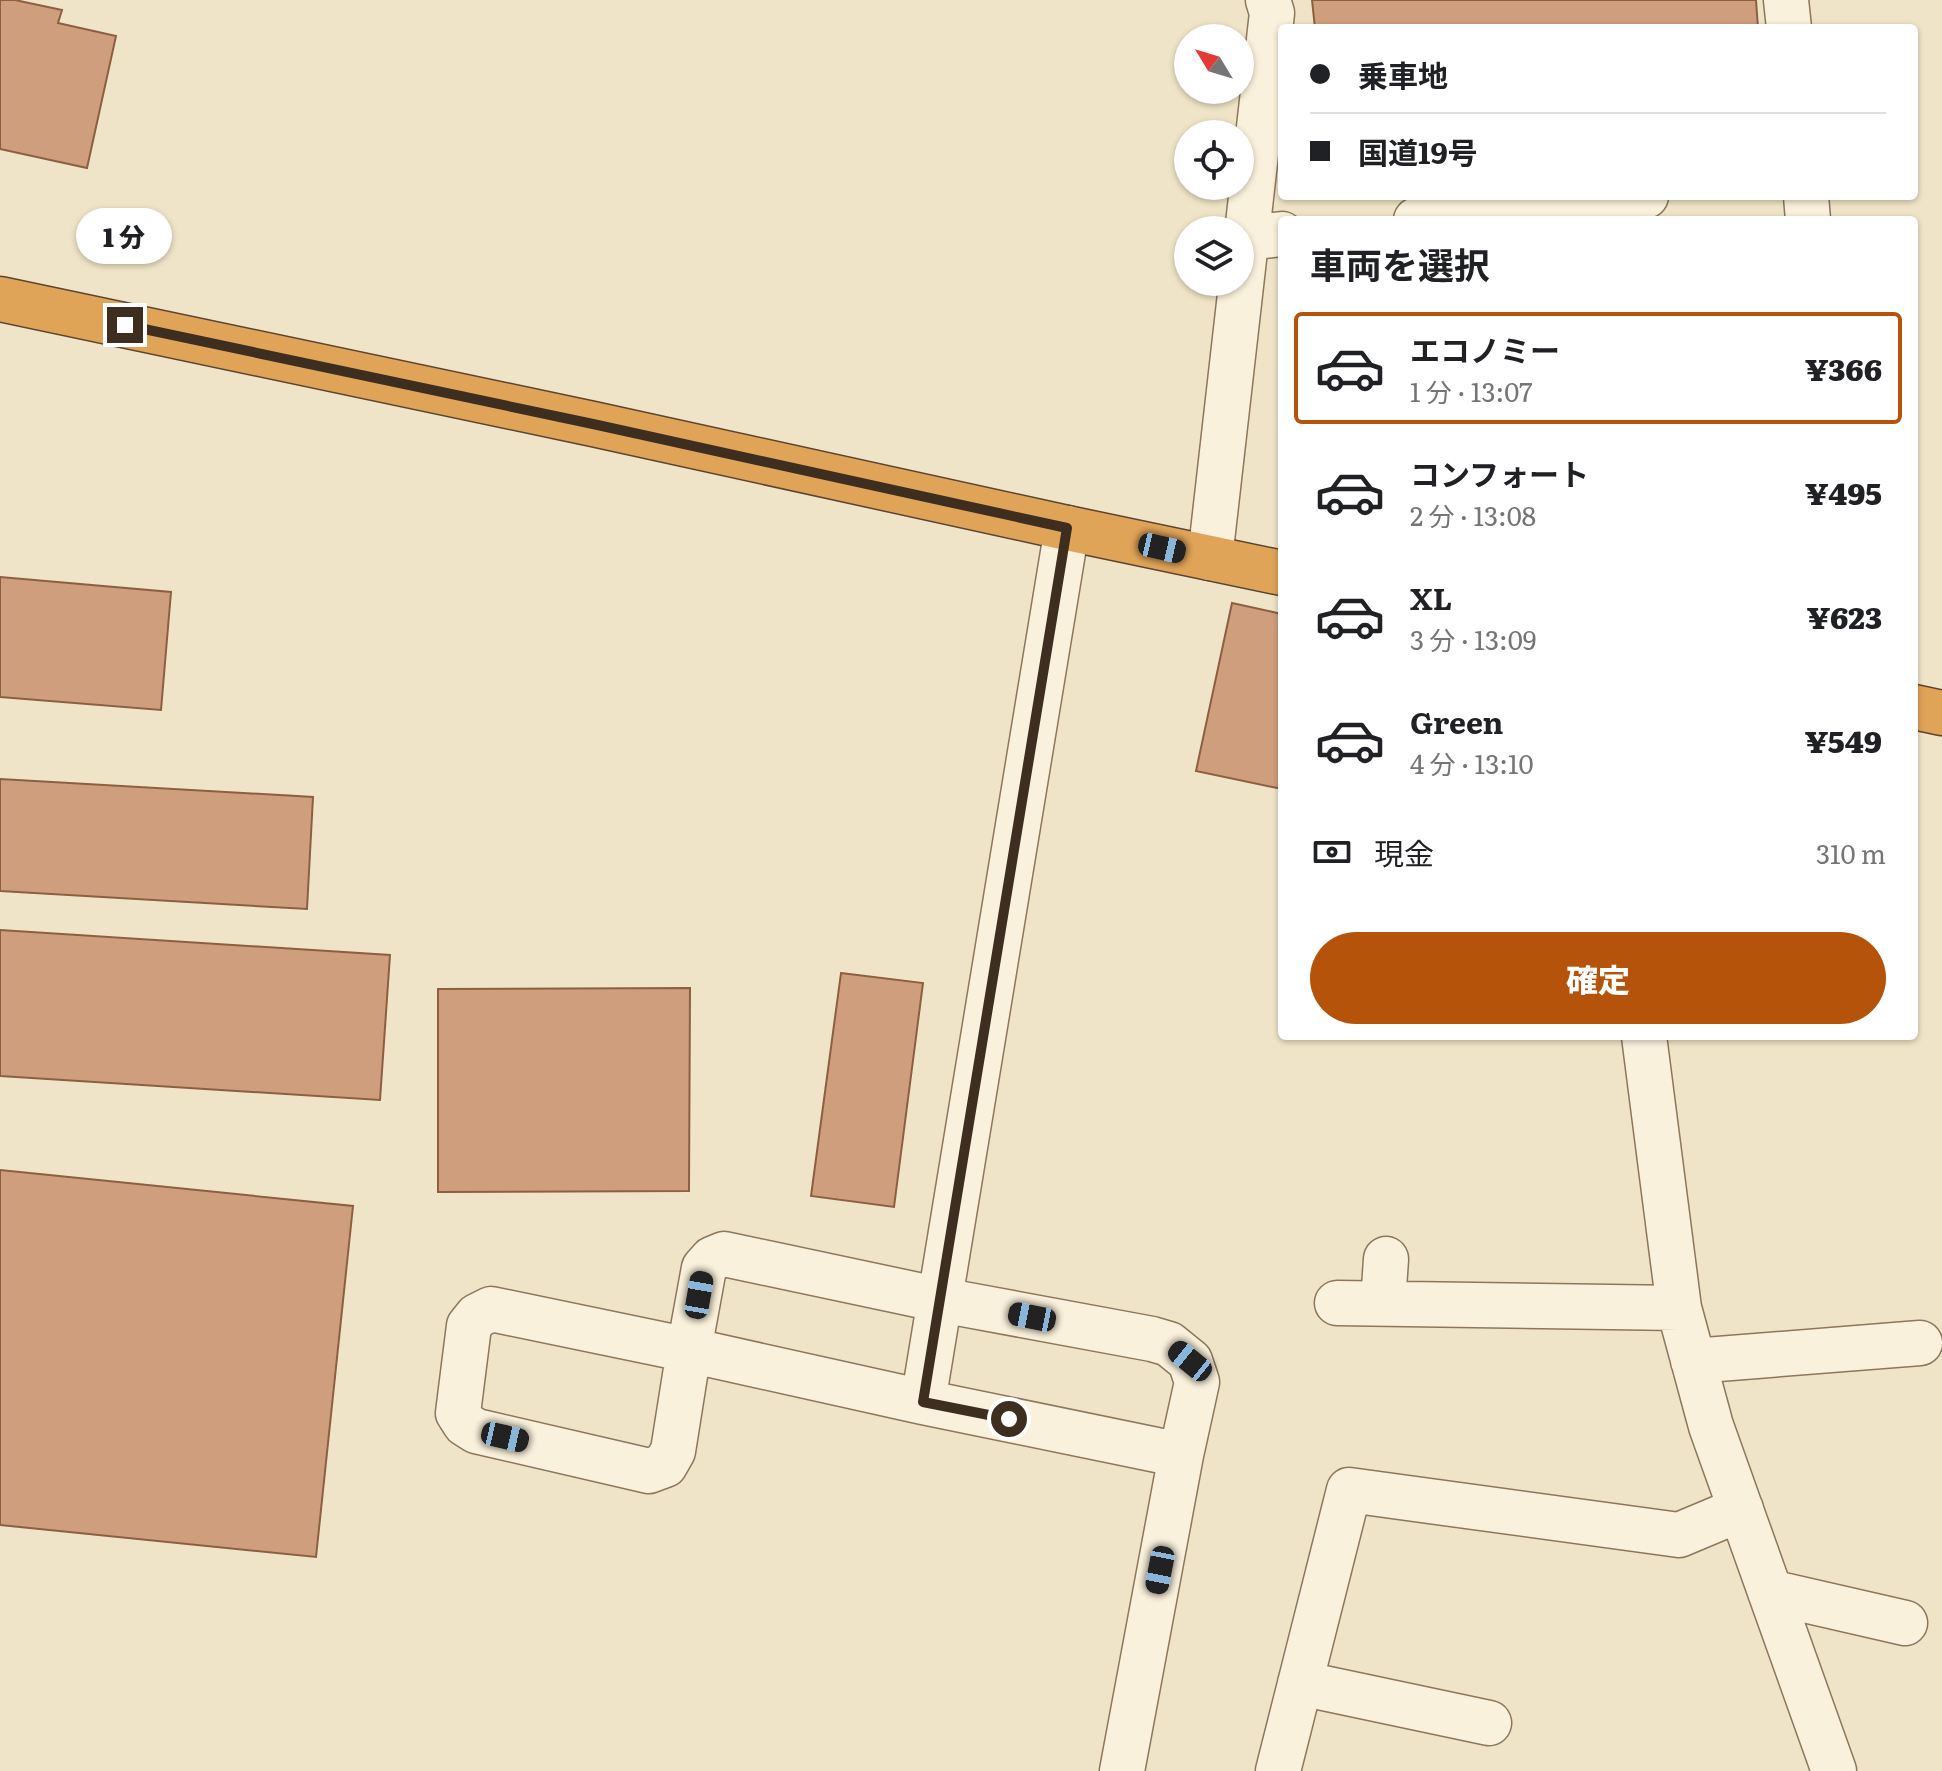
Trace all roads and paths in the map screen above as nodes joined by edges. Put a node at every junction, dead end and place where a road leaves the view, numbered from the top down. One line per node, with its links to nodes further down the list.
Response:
1 (1268, 0): 6 (street)
2 (1786, 0): 3 (street)
3 (1789, 24)
4 (1608, 200): 5 (street)
5 (1454, 216)
6 (1264, 236): 9 (street)
7 (0, 299): 8 (highway)
8 (1067, 528): 9 (highway); 15 (street)
9 (1210, 558): 10 (highway)
10 (1278, 572)
11 (1918, 708): 12 (highway)
12 (1942, 713)
13 (1645, 1040): 18 (street)
14 (1386, 1259): 17 (street)
15 (941, 1300): 20 (street); 22 (street); 23 (street)
16 (1337, 1303): 17 (street)
17 (1383, 1303): 18 (street)
18 (1679, 1308): 21 (street)
19 (1920, 1343): 21 (street)
20 (689, 1350): 20 (street); 22 (street)
21 (1693, 1361): 24 (street)
22 (923, 1402): 23 (street)
23 (1181, 1455): 29 (street)
24 (1741, 1509): 25 (street); 27 (street)
25 (1770, 1592): 26 (street); 31 (street)
26 (1905, 1623)
27 (1300, 1683): 28 (street); 30 (street)
28 (1489, 1723)
29 (1122, 1771)
30 (1278, 1771)
31 (1834, 1771)

